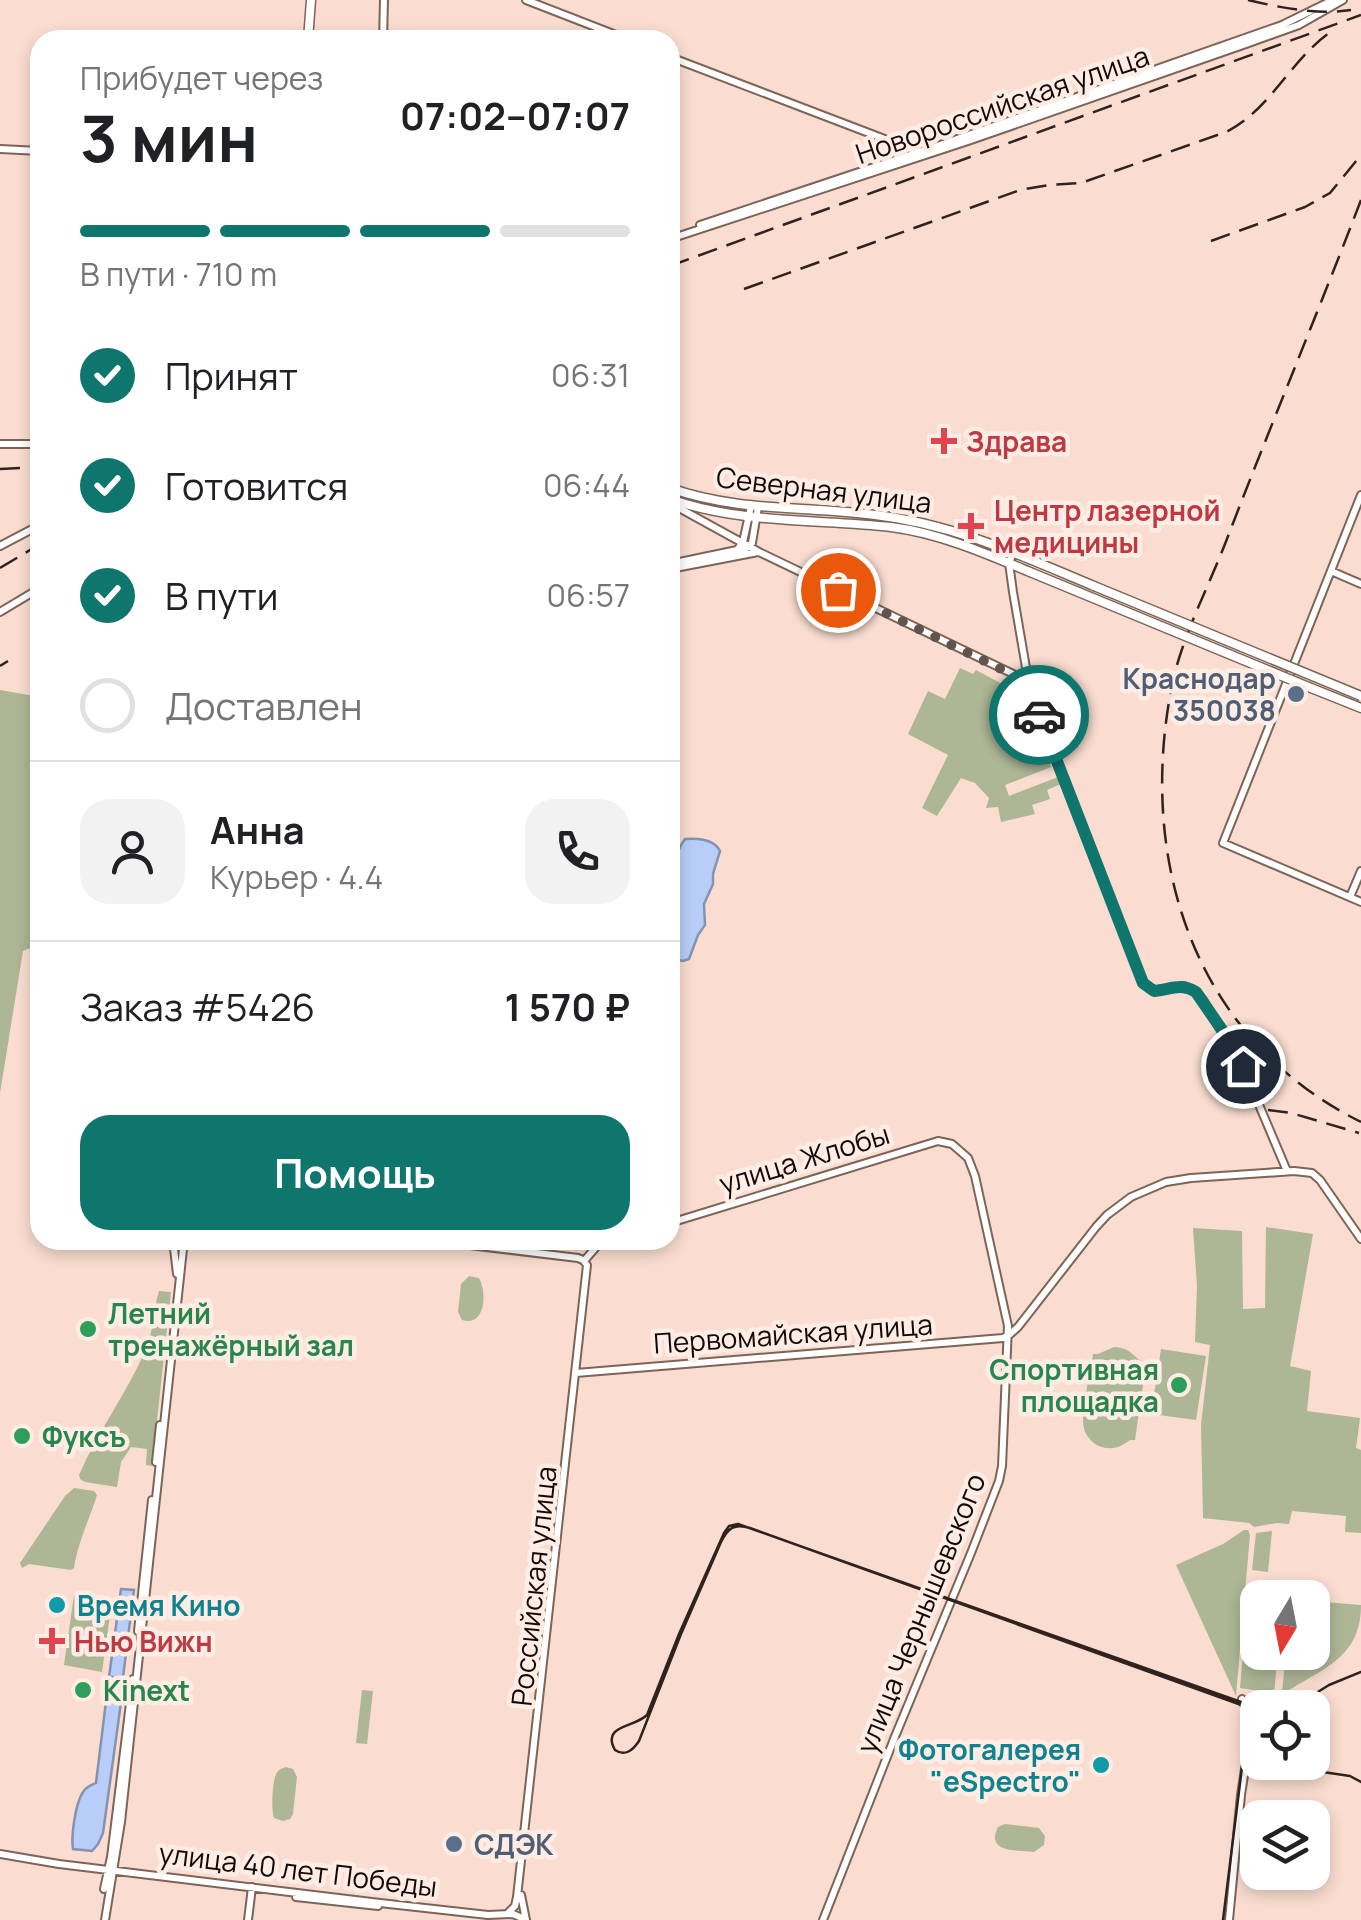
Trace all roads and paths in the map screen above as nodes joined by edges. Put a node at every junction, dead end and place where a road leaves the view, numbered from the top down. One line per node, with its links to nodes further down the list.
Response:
1 (309, 0): 6 (main road)
2 (384, 0): 7 (main road)
3 (526, 0): 8 (main road)
4 (1344, 0): 5 (main road, Новороссийская улица)
5 (1328, 3): 13 (main road, Новороссийская улица)
6 (306, 30)
7 (383, 30)
8 (603, 30)
9 (680, 61): 10 (main road)
10 (901, 145): 13 (main road); 14 (main road)
11 (0, 149): 12 (main road)
12 (30, 151)
13 (920, 154): 14 (main road, Новороссийская улица); 15 (main road, Новороссийская улица)
14 (893, 160): 16 (main road, Новороссийская улица)
15 (680, 234)
16 (680, 234)
17 (0, 444): 18 (main road)
18 (30, 444)
19 (680, 490): 23 (main road, Северная улица)
20 (1361, 496): 34 (main road)
21 (680, 503): 24 (main road, Северная улица)
22 (680, 506): 26 (main road)
23 (754, 507): 24 (main road); 30 (main road, Северная улица)
24 (753, 518): 26 (main road); 30 (main road, Северная улица)
25 (30, 531): 27 (main road)
26 (747, 542): 28 (main road); 29 (main road); 31 (main road); 39 (main road)
27 (0, 546)
28 (759, 552): 29 (main road); 39 (main road)
29 (738, 556): 32 (main road)
30 (1013, 559): 33 (main road, Северная улица); 35 (main road); 39 (main road)
31 (680, 564)
32 (680, 565)
33 (1032, 567): 35 (main road); 40 (main road, Северная улица, bridge); 41 (main road, Северная улица, bridge)
34 (1331, 572): 36 (main road); 43 (main road)
35 (1014, 578): 39 (main road)
36 (1361, 584)
37 (30, 594): 38 (main road)
38 (0, 612)
39 (1026, 677): 46 (main road)
40 (1361, 696)
41 (1361, 708)
42 (1361, 871): 43 (main road)
43 (1350, 897): 44 (main road)
44 (1361, 902)
45 (952, 1144): 47 (main road, улица Жлобы); 55 (main road, улица Чернышевского)
46 (1286, 1167): 48 (main road); 55 (main road)
47 (680, 1221)
48 (1361, 1239)
49 (175, 1250): 59 (main road)
50 (183, 1250): 59 (main road)
51 (509, 1250): 54 (main road)
52 (538, 1250): 54 (main road)
53 (592, 1250): 54 (main road)
54 (582, 1259): 56 (main road, Российская улица)
55 (1010, 1336): 56 (main road, Первомайская улица); 67 (main road, улица Чернышевского)
56 (577, 1371): 61 (main road, Российская улица); 66 (main road, Российская улица)
57 (1243, 1780): 68 (main road)
58 (0, 1854): 59 (main road, улица 40 лет Победы)
59 (111, 1871): 60 (main road, улица 40 лет Победы); 60 (main road, улица 40 лет Победы); 62 (main road)
60 (252, 1889): 61 (main road, улица 40 лет Победы); 63 (main road); 64 (main road, улица 40 лет Победы)
61 (506, 1914): 65 (main road); 66 (main road, улица 40 лет Победы)
62 (103, 1920)
63 (248, 1920)
64 (467, 1920)
65 (494, 1920)
66 (525, 1920)
67 (823, 1920)
68 (1228, 1920)

